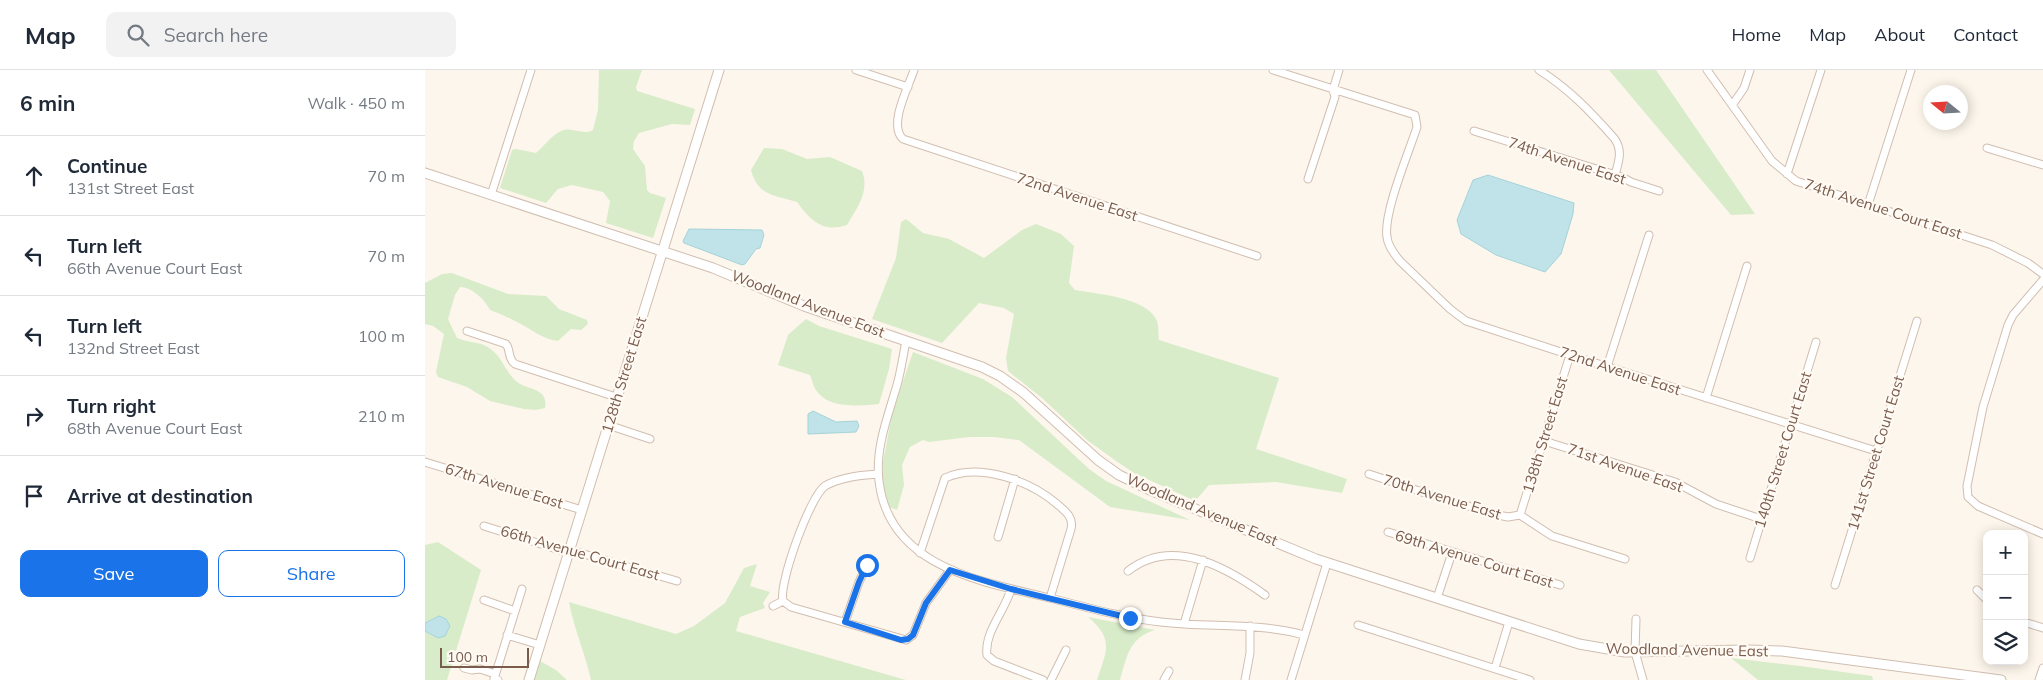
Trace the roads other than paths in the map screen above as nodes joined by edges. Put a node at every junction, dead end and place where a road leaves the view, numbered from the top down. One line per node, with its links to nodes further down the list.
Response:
1 (531, 70): 23 (street)
2 (719, 70): 26 (street, 128th Street East)
3 (855, 70): 12 (street)
4 (913, 70): 12 (street)
5 (1273, 70): 13 (street)
6 (1339, 70): 13 (street)
7 (1539, 70): 19 (street)
8 (1707, 70): 14 (street, 74th Avenue Court East)
9 (1750, 70): 14 (street)
10 (1821, 70): 18 (street)
11 (1911, 70): 24 (street)
12 (908, 87): 27 (street, 72nd Avenue East)
13 (1333, 90): 21 (street); 35 (street, 72nd Avenue East)
14 (1733, 104): 18 (street, 74th Avenue Court East)
15 (1474, 131): 19 (street, 74th Avenue East)
16 (1987, 148): 17 (street)
17 (2043, 165)
18 (1787, 174): 24 (street, 74th Avenue Court East)
19 (1615, 175): 22 (street, 74th Avenue East)
20 (426, 176): 23 (street, Woodland Avenue East)
21 (1308, 178)
22 (1659, 192)
23 (491, 195): 26 (street, Woodland Avenue East)
24 (1868, 205): 29 (street, 74th Avenue Court East)
25 (1649, 235): 36 (street)
26 (662, 251): 33 (street, Woodland Avenue East); 37 (street, 128th Street East)
27 (1257, 256)
28 (1747, 266): 38 (street)
29 (2043, 274)
30 (2043, 280): 53 (street)
31 (1917, 320): 43 (street, 141st Street Court East)
32 (467, 331): 37 (street)
33 (906, 341): 45 (street); 61 (street, Woodland Avenue East)
34 (1816, 342): 40 (street, 140th Street Court East)
35 (1570, 356): 36 (street, 72nd Avenue East); 42 (street, 138th Street East)
36 (1607, 367): 38 (street, 72nd Avenue East)
37 (616, 397): 39 (street, 128th Street East)
38 (1706, 398): 40 (street, 72nd Avenue East)
39 (609, 425): 41 (street); 48 (street, 128th Street East)
40 (1791, 425): 43 (street, 72nd Avenue East); 50 (street, 140th Street Court East)
41 (650, 439)
42 (1544, 441): 49 (street, 138th Street East); 50 (street, 71st Avenue East)
43 (1875, 451): 67 (street, 141st Street Court East)
44 (425, 462): 48 (street, 67th Avenue East)
45 (878, 474): 57 (street); 76 (street)
46 (1369, 474): 49 (street, 70th Avenue East)
47 (1015, 479): 54 (street); 57 (street); 73 (street)
48 (582, 510): 55 (street, 128th Street East)
49 (1520, 515): 59 (street, 70th Avenue East)
50 (1761, 519): 58 (street, 140th Street Court East)
51 (484, 526): 55 (street, 66th Avenue Court East)
52 (1388, 532): 56 (street, 69th Avenue Court East)
53 (2043, 534)
54 (998, 537)
55 (570, 550): 65 (street, 66th Avenue Court East); 89 (street, 128th Street East)
56 (1452, 552): 66 (street, 69th Avenue Court East); 74 (street)
57 (920, 553): 63 (street)
58 (1749, 558)
59 (1625, 559)
60 (1203, 560): 64 (street); 71 (street); 83 (street)
61 (1327, 563): 74 (street, Woodland Avenue East); 88 (street)
62 (867, 565): 80 (street)
63 (950, 570): 69 (street); 80 (street)
64 (1128, 571)
65 (677, 581)
66 (1560, 585)
67 (1835, 586)
68 (522, 589): 78 (street)
69 (1011, 589): 73 (street); 98 (street)
70 (1977, 590): 72 (street)
71 (1265, 595)
72 (1983, 596)
73 (1050, 598): 83 (street)
74 (1437, 598): 81 (street, Woodland Avenue East)
75 (484, 600): 78 (street)
76 (783, 601): 77 (street); 80 (street)
77 (773, 606)
78 (515, 611): 87 (street)
79 (1636, 619): 91 (street)
80 (845, 622)
81 (1509, 622): 91 (street, Woodland Avenue East); 93 (street)
82 (2028, 623): 86 (street)
83 (1184, 624): 85 (street)
84 (1359, 625): 93 (street)
85 (1250, 626): 88 (street); 101 (street)
86 (2043, 628)
87 (507, 635): 89 (street); 96 (street)
88 (1304, 635): 102 (street)
89 (540, 645): 97 (street, 128th Street East)
90 (1065, 650): 99 (street)
91 (1635, 652): 104 (street); 105 (street, Woodland Avenue East)
92 (464, 668): 96 (street)
93 (1495, 668): 103 (street)
94 (2043, 668): 106 (street)
95 (1169, 671): 100 (street)
96 (496, 677)
97 (529, 680)
98 (1043, 680)
99 (1051, 680)
100 (1163, 680)
101 (1245, 680)
102 (1291, 680)
103 (1530, 680)
104 (1643, 680)
105 (2001, 680)
106 (2039, 680)

